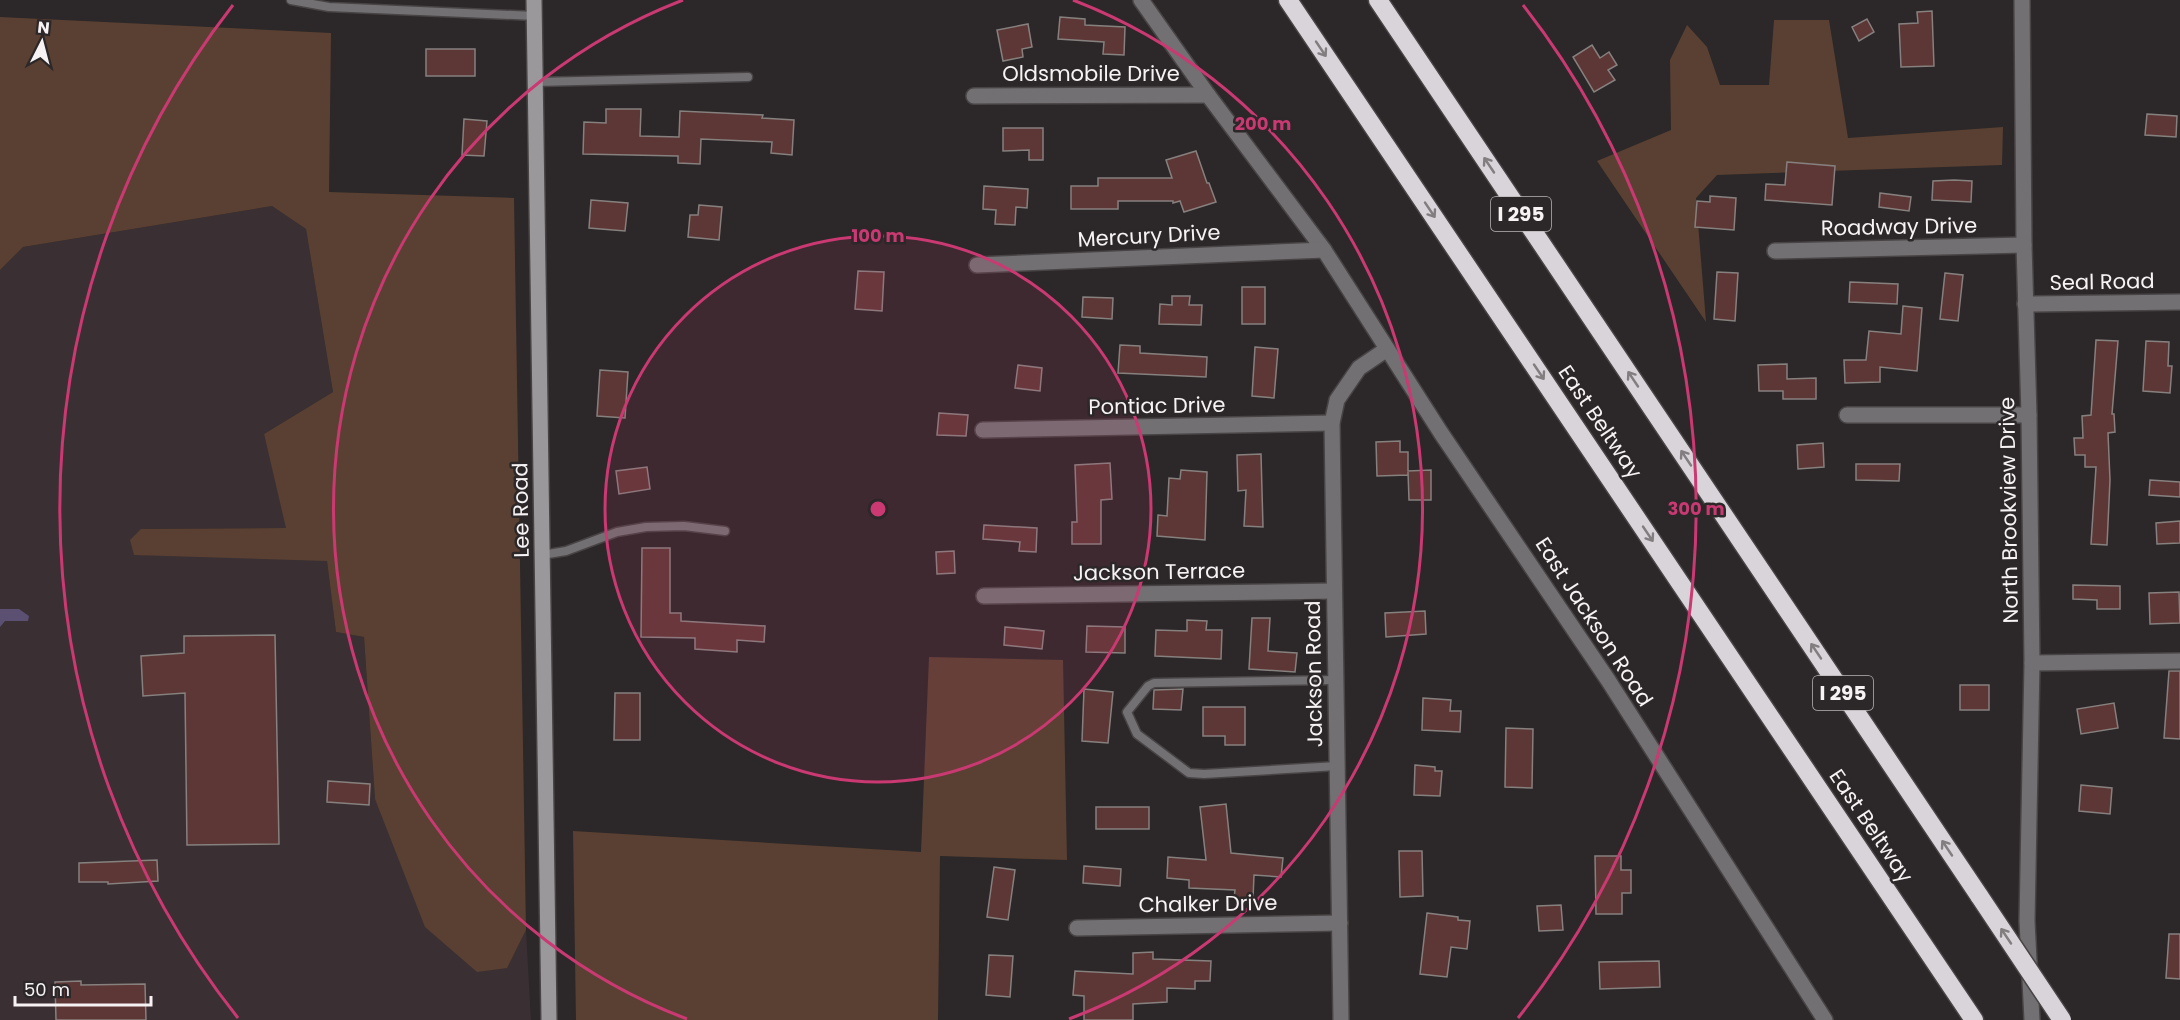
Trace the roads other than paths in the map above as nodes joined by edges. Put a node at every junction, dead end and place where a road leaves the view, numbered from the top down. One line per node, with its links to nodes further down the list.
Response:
1 (291, 0): 7 (lane)
2 (534, 0): 7 (street, Lee Road)
3 (1141, 0): 10 (street)
4 (1288, 0): 36 (highway, East Beltway, one-way to 36)
5 (1378, 0): 38 (highway, I 295, one-way to 5, bridge)
6 (2022, 0): 12 (street, North Brookview Drive)
7 (535, 16): 9 (street, Lee Road)
8 (748, 77): 9 (lane)
9 (536, 82): 24 (street, Lee Road)
10 (1208, 95): 11 (street, Oldsmobile Drive); 13 (street)
11 (974, 96)
12 (2024, 245): 14 (street, Roadway Drive); 17 (street, North Brookview Drive)
13 (1324, 250): 15 (street, Mercury Drive); 18 (street, East Jackson Road)
14 (1775, 251)
15 (976, 265)
16 (2180, 302): 17 (street, Seal Road)
17 (2025, 304): 20 (street, North Brookview Drive)
18 (1387, 350): 21 (street, Jackson Road); 35 (street, East Jackson Road)
19 (1847, 415): 20 (street)
20 (2029, 415): 28 (street, North Brookview Drive)
21 (1332, 423): 22 (street, Pontiac Drive); 25 (street, Jackson Road)
22 (983, 430)
23 (725, 531): 24 (lane)
24 (542, 555): 33 (street, Lee Road)
25 (1334, 591): 26 (street, Jackson Terrace); 29 (street, Jackson Road)
26 (984, 596)
27 (2180, 661): 28 (street)
28 (2031, 663): 37 (street, North Brookview Drive)
29 (1335, 680): 30 (street, Jackson Road); 30 (lane)
30 (1337, 766): 31 (street, Jackson Road)
31 (1340, 923): 32 (street, Chalker Drive); 34 (street, Jackson Road)
32 (1077, 928)
33 (549, 1020)
34 (1341, 1020)
35 (1825, 1020)
36 (1974, 1020)
37 (2031, 1020)
38 (2062, 1020)

